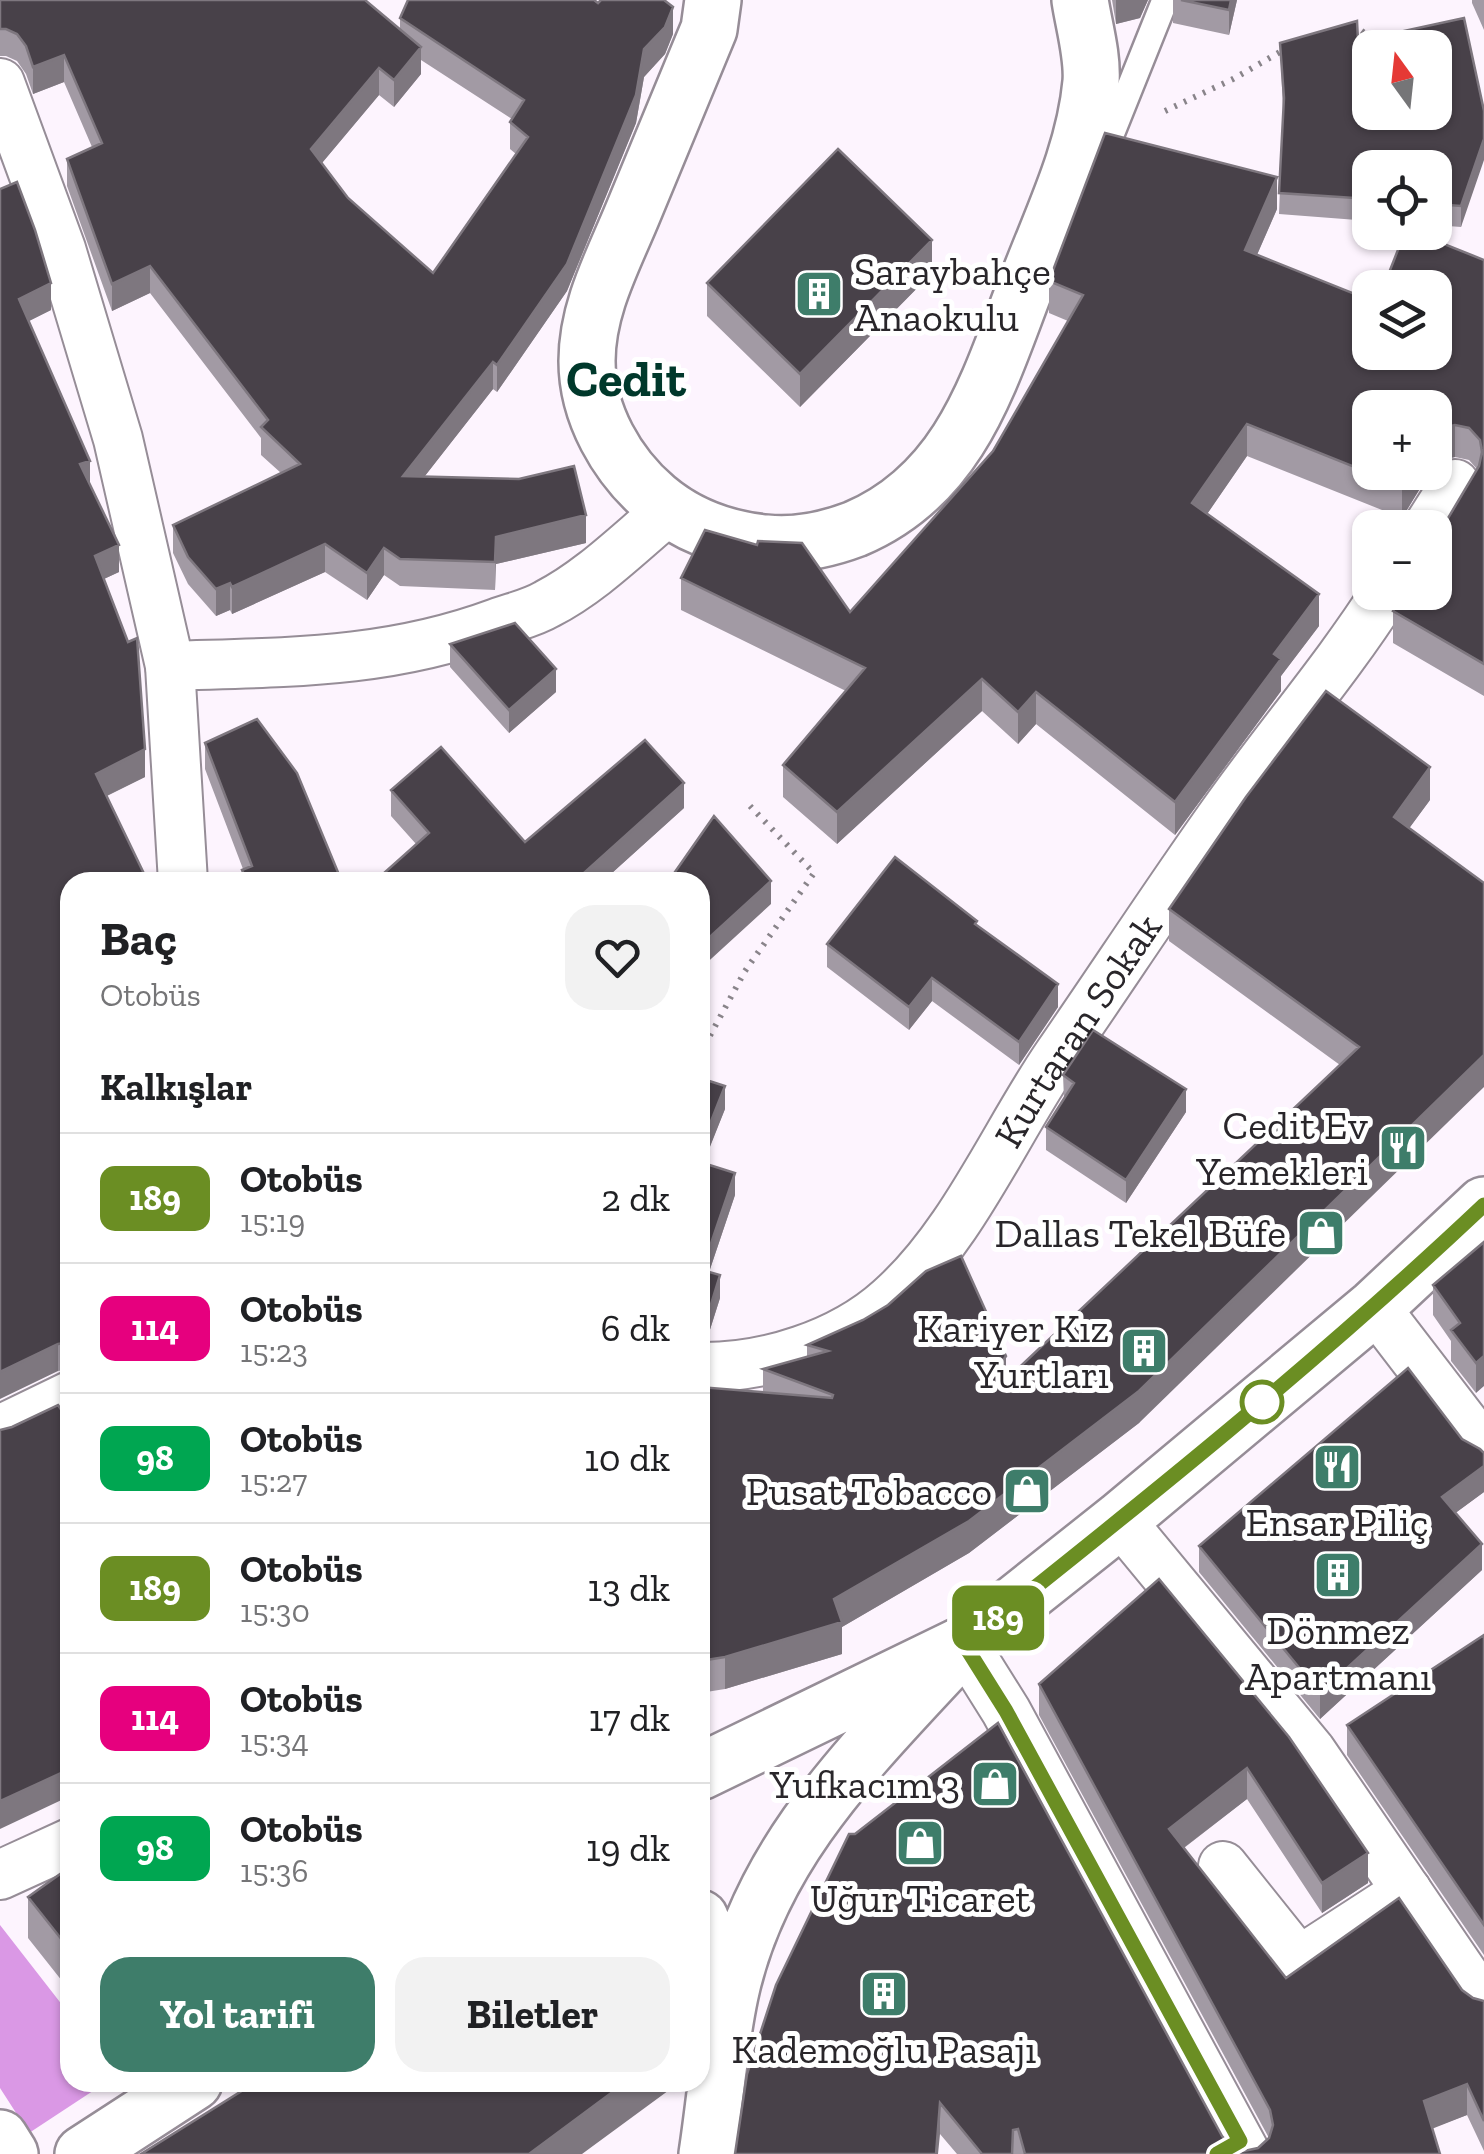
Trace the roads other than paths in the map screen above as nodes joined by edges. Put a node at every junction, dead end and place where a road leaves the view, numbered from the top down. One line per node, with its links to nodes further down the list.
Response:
1 (713, 0): 7 (main road)
2 (1080, 0): 5 (main road)
3 (1166, 0): 5 (lane)
4 (0, 83): 10 (street)
5 (1093, 145): 7 (main road)
6 (1455, 484): 8 (street)
7 (669, 510): 10 (street)
8 (1439, 510)
9 (1373, 610): 14 (street, Kurtaran Sokak)
10 (170, 666): 11 (street)
11 (183, 872)
12 (1484, 1205): 13 (main road)
13 (1375, 1307): 17 (street); 18 (main road)
14 (710, 1366)
15 (60, 1401): 16 (street)
16 (0, 1430)
17 (1484, 1449)
18 (1120, 1520): 19 (main road); 24 (street)
19 (964, 1644): 20 (main road); 26 (main road); 30 (street)
20 (710, 1767)
21 (60, 1848): 23 (street)
22 (1224, 1866): 24 (street)
23 (0, 1875)
24 (1407, 1891): 27 (street)
25 (710, 1943): 26 (main road)
26 (730, 1994): 33 (main road)
27 (1484, 2004)
28 (179, 2092): 32 (main road)
29 (0, 2138): 31 (main road)
30 (1235, 2150)
31 (10, 2154)
32 (84, 2154)
33 (707, 2154)

